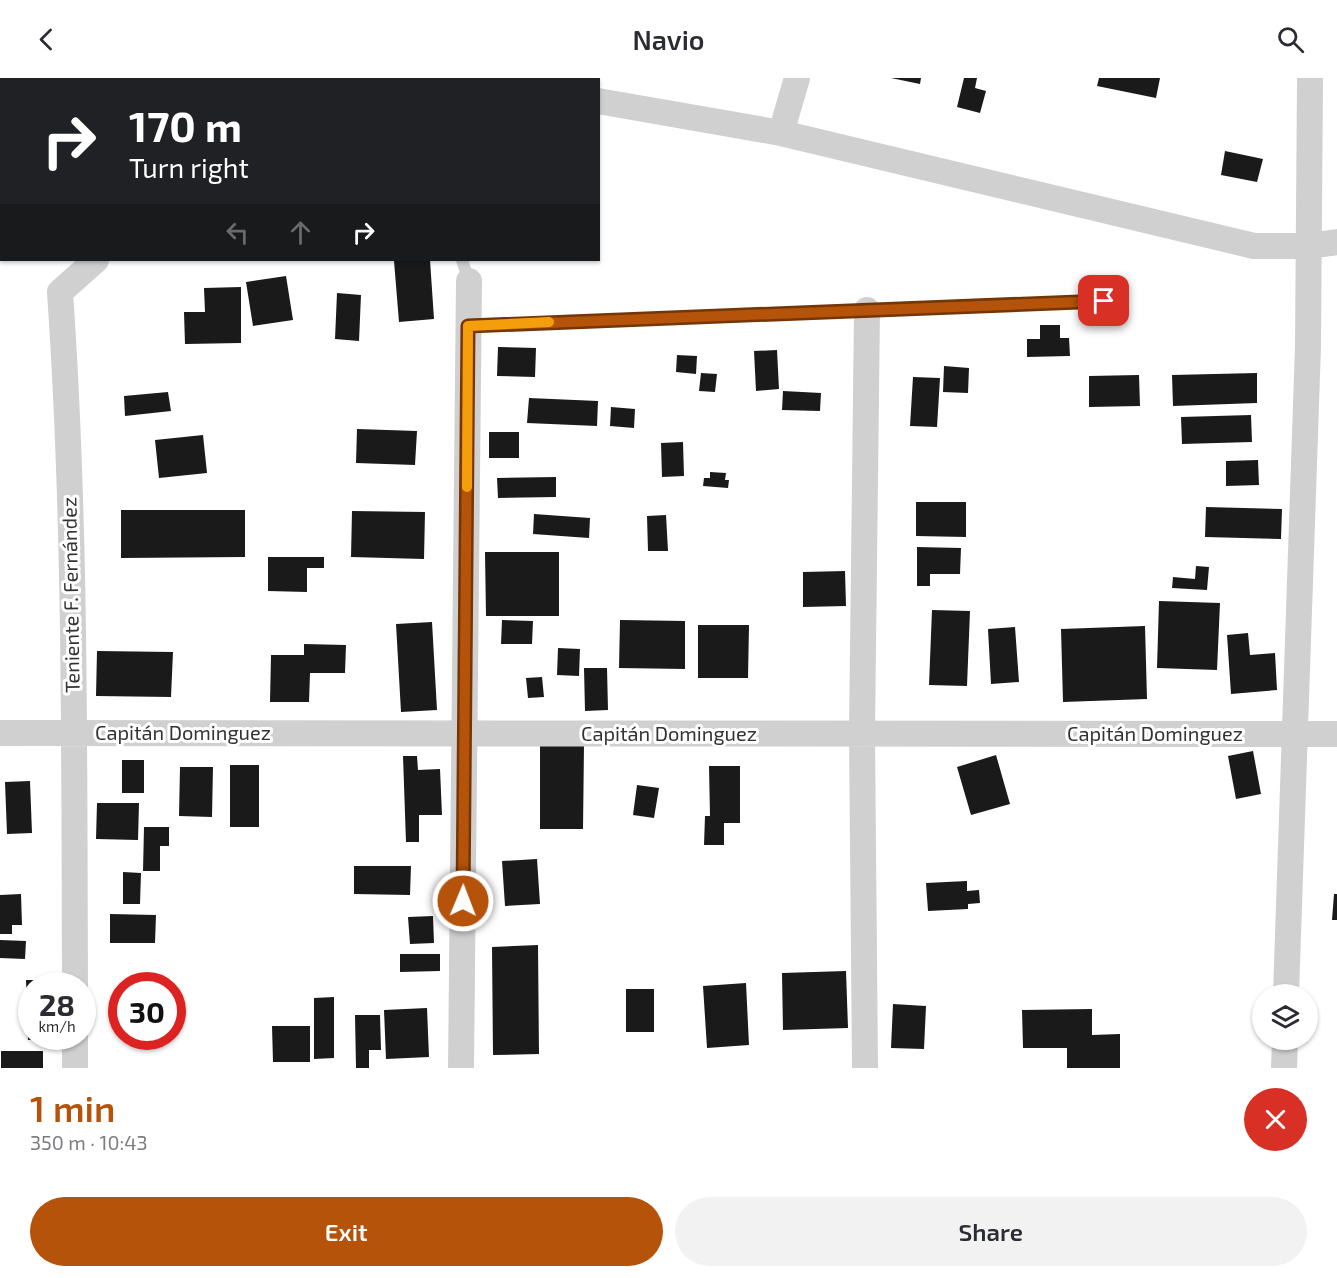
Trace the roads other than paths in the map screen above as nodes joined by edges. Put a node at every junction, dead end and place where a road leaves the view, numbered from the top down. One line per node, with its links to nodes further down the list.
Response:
1 (797, 78): 4 (street)
2 (1310, 78): 6 (street)
3 (600, 101): 4 (street)
4 (781, 133): 6 (street)
5 (1337, 242): 6 (street)
6 (1309, 246): 16 (street)
7 (95, 261): 13 (street, Teniente F. Fernández)
8 (465, 270): 11 (street)
9 (1104, 301): 10 (lane)
10 (867, 310): 11 (lane); 15 (street)
11 (468, 326): 14 (street)
12 (0, 733): 13 (street, Capitán Dominguez)
13 (74, 733): 14 (street, Capitán Dominguez); 18 (street, Teniente F. Fernández)
14 (464, 733): 15 (street, Capitán Dominguez); 23 (street)
15 (862, 734): 16 (street, Capitán Dominguez); 24 (street)
16 (1295, 734): 17 (street, Capitán Dominguez); 19 (street)
17 (1337, 734)
18 (75, 972)
19 (1286, 984)
20 (75, 1050): 22 (street)
21 (1285, 1050): 25 (street)
22 (75, 1068)
23 (461, 1068)
24 (865, 1068)
25 (1284, 1068)

